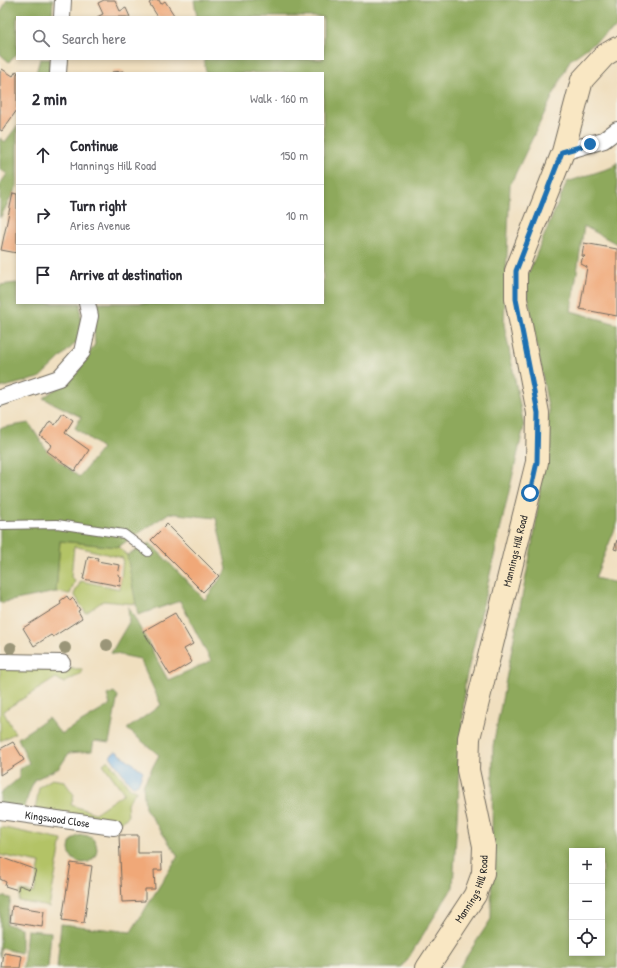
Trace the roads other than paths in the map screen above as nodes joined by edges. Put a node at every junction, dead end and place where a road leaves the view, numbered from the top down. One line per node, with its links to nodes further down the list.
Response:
1 (63, 0): 2 (street)
2 (62, 16)
3 (617, 48): 7 (main road, Mannings Hill Road)
4 (59, 60): 5 (street)
5 (58, 72)
6 (617, 130): 7 (street)
7 (562, 152): 16 (main road, Mannings Hill Road)
8 (87, 304): 9 (street)
9 (0, 398)
10 (0, 525): 11 (lane)
11 (148, 552)
12 (0, 662): 13 (street)
13 (62, 663)
14 (0, 811): 15 (street, Kingswood Close)
15 (114, 827)
16 (427, 968)

